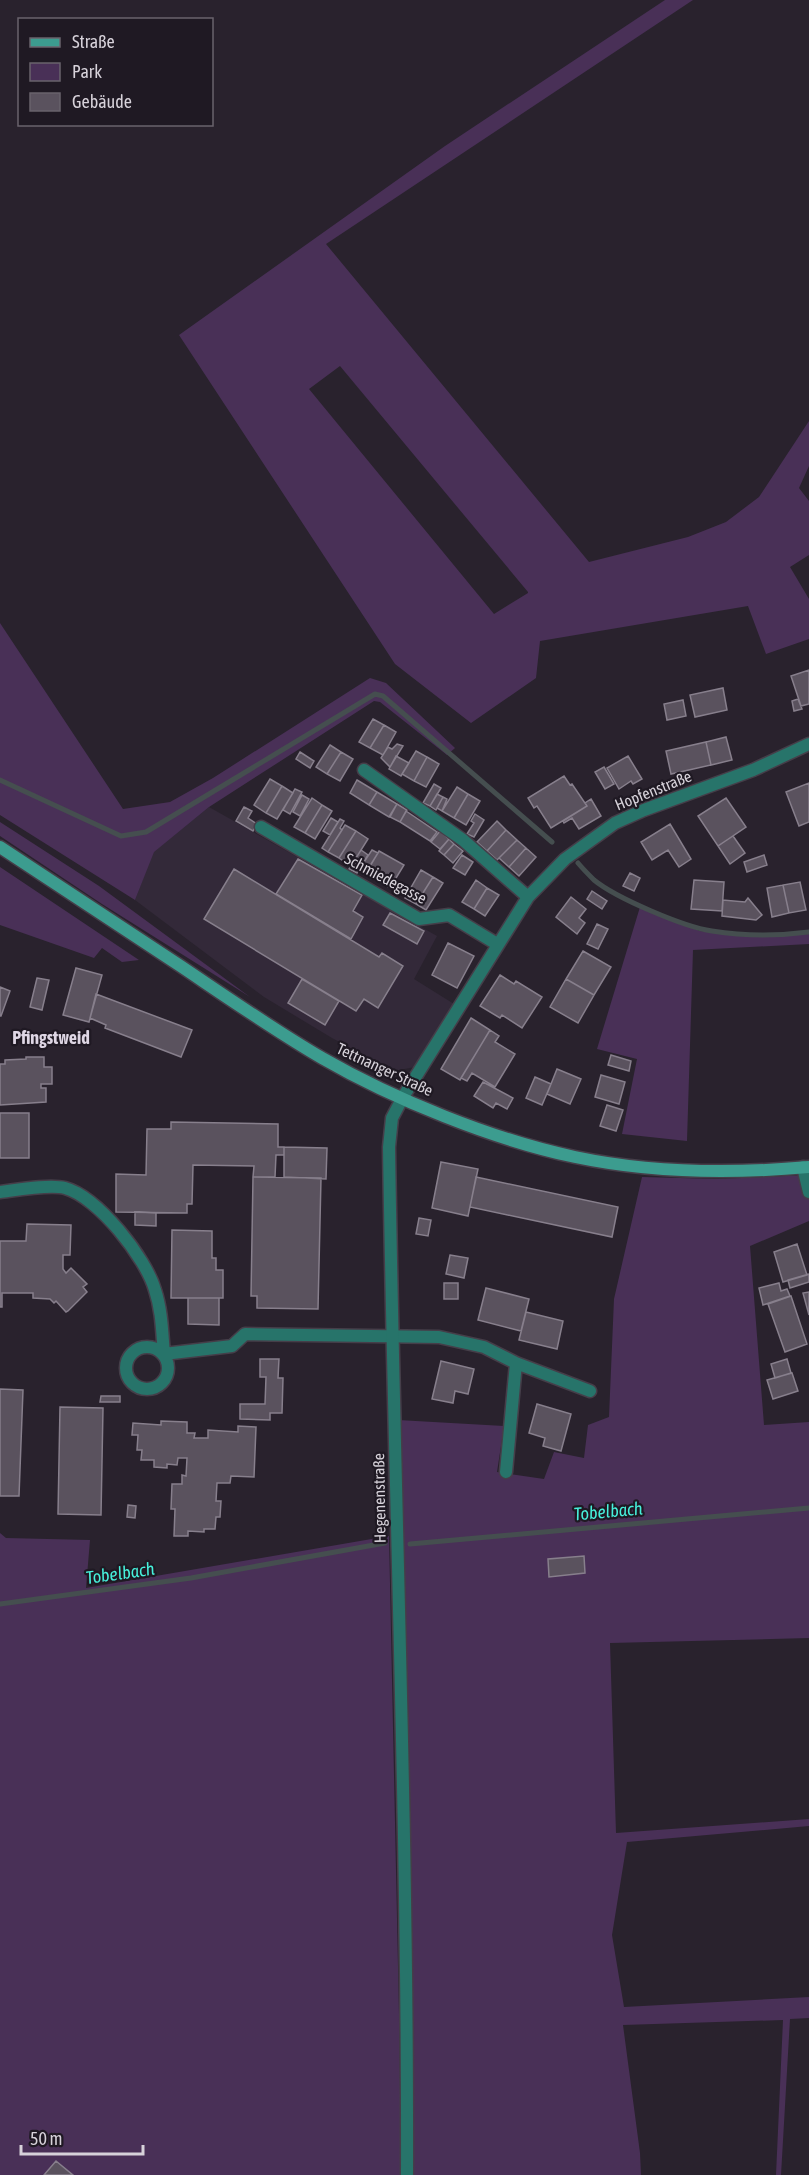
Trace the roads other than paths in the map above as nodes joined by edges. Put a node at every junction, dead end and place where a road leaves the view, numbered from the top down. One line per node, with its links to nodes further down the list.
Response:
1 (809, 744): 5 (street, Hopfenstraße)
2 (364, 770): 5 (street)
3 (261, 826): 6 (street, Schmiedegasse)
4 (0, 847): 7 (main road, Tettnanger Straße)
5 (528, 897): 6 (street, Hopfenstraße)
6 (497, 945): 7 (street, Hopfenstraße)
7 (403, 1097): 8 (main road, Tettnanger Straße); 11 (street, Hegenenstraße)
8 (806, 1167): 10 (street)
9 (0, 1192): 11 (street)
10 (809, 1192)
11 (391, 1337): 12 (street); 15 (street, Hegenenstraße)
12 (516, 1363): 13 (street); 14 (street)
13 (590, 1391)
14 (506, 1472)
15 (407, 2175)

